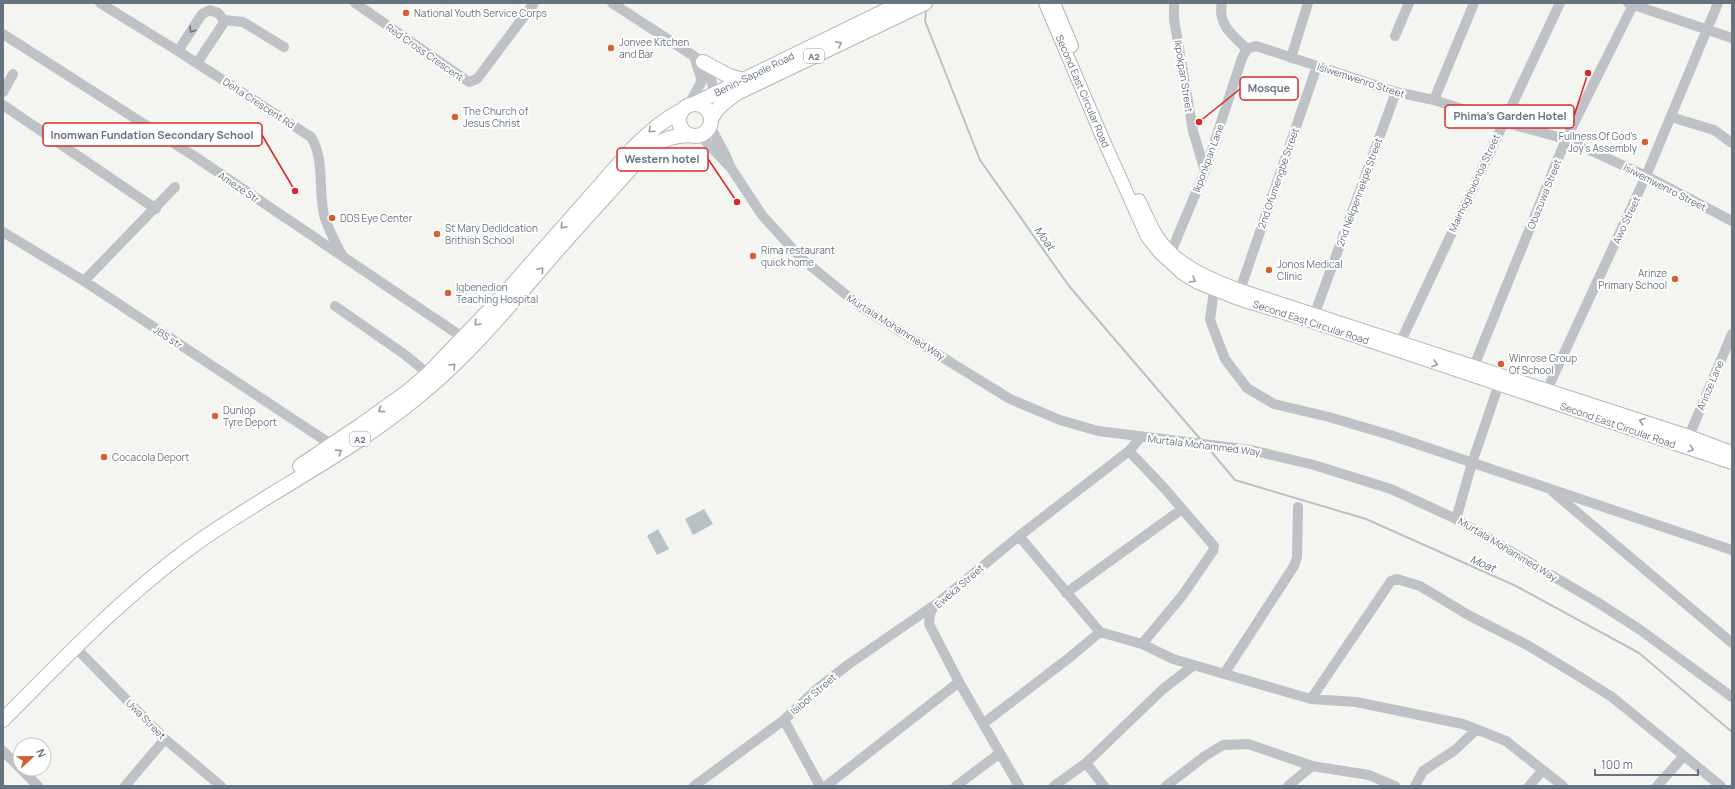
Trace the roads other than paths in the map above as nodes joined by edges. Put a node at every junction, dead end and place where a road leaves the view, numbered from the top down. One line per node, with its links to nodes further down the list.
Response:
1 (100, 3): 24 (street, Delta Crescent Rd)
2 (355, 3): 3 (street, Red Cross Crescent)
3 (534, 3)
4 (612, 3): 26 (street)
5 (901, 3): 30 (highway, Benin-Sapele Road / A2)
6 (925, 3): 39 (highway, Benin-Sapele Road / A2, one-way to 6)
7 (1045, 3): 51 (main road, Second East Circular Road, one-way to 51)
8 (1054, 3): 48 (main road, Second East Circular Road)
9 (1174, 3): 42 (street, Ikpokpan Street)
10 (1222, 3): 23 (street)
11 (1308, 3): 25 (street)
12 (1409, 3): 20 (street)
13 (1474, 3): 34 (street)
14 (1560, 3): 38 (street, Mairhoghoionba Street)
15 (1718, 3): 18 (street, Awo Street)
16 (1629, 4): 18 (street); 40 (street, Obazuwa Street)
17 (223, 22): 22 (street); 24 (street, one-way to 24); 27 (street)
18 (1706, 30): 21 (street); 37 (street, Awo Street)
19 (3, 34): 49 (street, Ameze Str)
20 (1395, 36)
21 (1732, 38)
22 (284, 47)
23 (1251, 47): 25 (street, Isiwemwenro Street); 42 (street, Ikponkpan Lane)
24 (178, 51): 27 (street, Delta Crescent Rd)
25 (1291, 58): 28 (street, Isiwemwenro Street)
26 (698, 59): 30 (highway); 33 (street); 36 (street)
27 (197, 63): 49 (street, Delta Crescent Rd)
28 (1317, 66): 32 (street, Isiwemwenro Street); 52 (street, 2nd Ofumengbe Street)
29 (13, 74): 31 (street)
30 (743, 80): 33 (highway, Benin-Sapele Road / A2)
31 (3, 92)
32 (1396, 92): 34 (street, Isiwemwenro Street); 54 (street, 2nd Nekpennekpe Street)
33 (714, 94): 36 (highway, Benin-Sapele Road / A2); 39 (street)
34 (1434, 100): 38 (street, Isiwemwenro Street)
35 (3, 105): 45 (street)
36 (689, 106): 39 (highway); 39 (highway); 56 (highway, A2, one-way to 56)
37 (1672, 117): 41 (street); 43 (street, Awo Street)
38 (1503, 122): 40 (street, Isiwemwenro Street); 57 (street, Mairhoghoionba Street)
39 (705, 125): 56 (highway, A2, one-way to 39); 63 (street, Murtala Mohammed Way)
40 (1566, 139): 43 (street, Isiwemwenro Street); 58 (street, Obazuwa Street)
41 (1732, 143)
42 (1205, 171): 48 (street, Ikponkpan Lane)
43 (1646, 176): 46 (street, Isiwemwenro Street); 61 (street, Awo Street)
44 (175, 187): 45 (street)
45 (156, 209): 50 (street)
46 (1732, 221)
47 (3, 232): 50 (street, JBS str)
48 (1171, 252): 52 (main road, Second East Circular Road)
49 (343, 256): 56 (street, Ameze Str)
50 (84, 281): 64 (street, JBS str)
51 (1214, 290): 60 (main road, Second East Circular Road, one-way to 60); 67 (street)
52 (1240, 290): 54 (main road, Second East Circular Road)
53 (335, 306): 59 (street)
54 (1315, 313): 57 (main road, Second East Circular Road)
55 (1732, 334): 62 (street, Arinze Lane)
56 (468, 341): 59 (highway, A2)
57 (1400, 343): 58 (main road, Second East Circular Road)
58 (1474, 366): 60 (main road, Second East Circular Road)
59 (433, 377): 64 (highway, A2, one-way to 64); 80 (highway, A2, one-way to 59)
60 (1501, 380): 61 (main road, Second East Circular Road); 67 (street); 68 (main road, Second East Circular Road, one-way to 68)
61 (1547, 390): 62 (main road, Second East Circular Road, one-way to 61)
62 (1689, 436): 66 (main road, Second East Circular Road)
63 (1141, 437): 65 (street, Eweka Street); 72 (street, Murtala Mohammed Way)
64 (332, 445): 86 (highway, A2)
65 (1129, 450): 71 (street); 73 (street, Eweka Street)
66 (1732, 452)
67 (1472, 463): 69 (street); 72 (street)
68 (1732, 463)
69 (1549, 488): 74 (street); 78 (street)
70 (1298, 507): 82 (street)
71 (1182, 509): 75 (street); 79 (street)
72 (1456, 519): 84 (street, Murtala Mohammed Way)
73 (1019, 536): 75 (street); 76 (street, Eweka Street)
74 (1732, 550)
75 (1066, 593): 77 (street)
76 (934, 606): 83 (street, Eweka Street); 88 (street, Isibor Street)
77 (1100, 632): 79 (street); 89 (street)
78 (1732, 643)
79 (1142, 644): 81 (street)
80 (75, 647): 87 (highway, A2); 91 (street, Uwa Street)
81 (1194, 665): 82 (street); 96 (street)
82 (1224, 674): 85 (street)
83 (959, 682): 89 (street, Eweka Street); 105 (street)
84 (1732, 697)
85 (1311, 698): 90 (street); 94 (street)
86 (3, 706)
87 (3, 720)
88 (784, 720): 103 (street, Isibor Street); 104 (street)
89 (984, 723): 93 (street, Eweka Street)
90 (1476, 730): 98 (street); 113 (street)
91 (165, 739): 101 (street); 102 (street, Uwa Street)
92 (3, 751): 95 (street)
93 (1000, 753): 106 (street); 107 (street, Eweka Street)
94 (1683, 757): 116 (street); 117 (street)
95 (12, 760)
96 (1086, 764): 108 (street); 109 (street)
97 (1312, 766): 110 (street); 111 (street); 112 (street)
98 (1543, 770): 114 (street); 115 (street)
99 (30, 777): 100 (street)
100 (38, 786)
101 (125, 786)
102 (221, 786)
103 (694, 786)
104 (820, 786)
105 (826, 786)
106 (956, 786)
107 (1019, 786)
108 (1054, 786)
109 (1104, 786)
110 (1166, 786)
111 (1288, 786)
112 (1394, 786)
113 (1415, 786)
114 (1529, 786)
115 (1563, 786)
116 (1657, 786)
117 (1721, 786)

